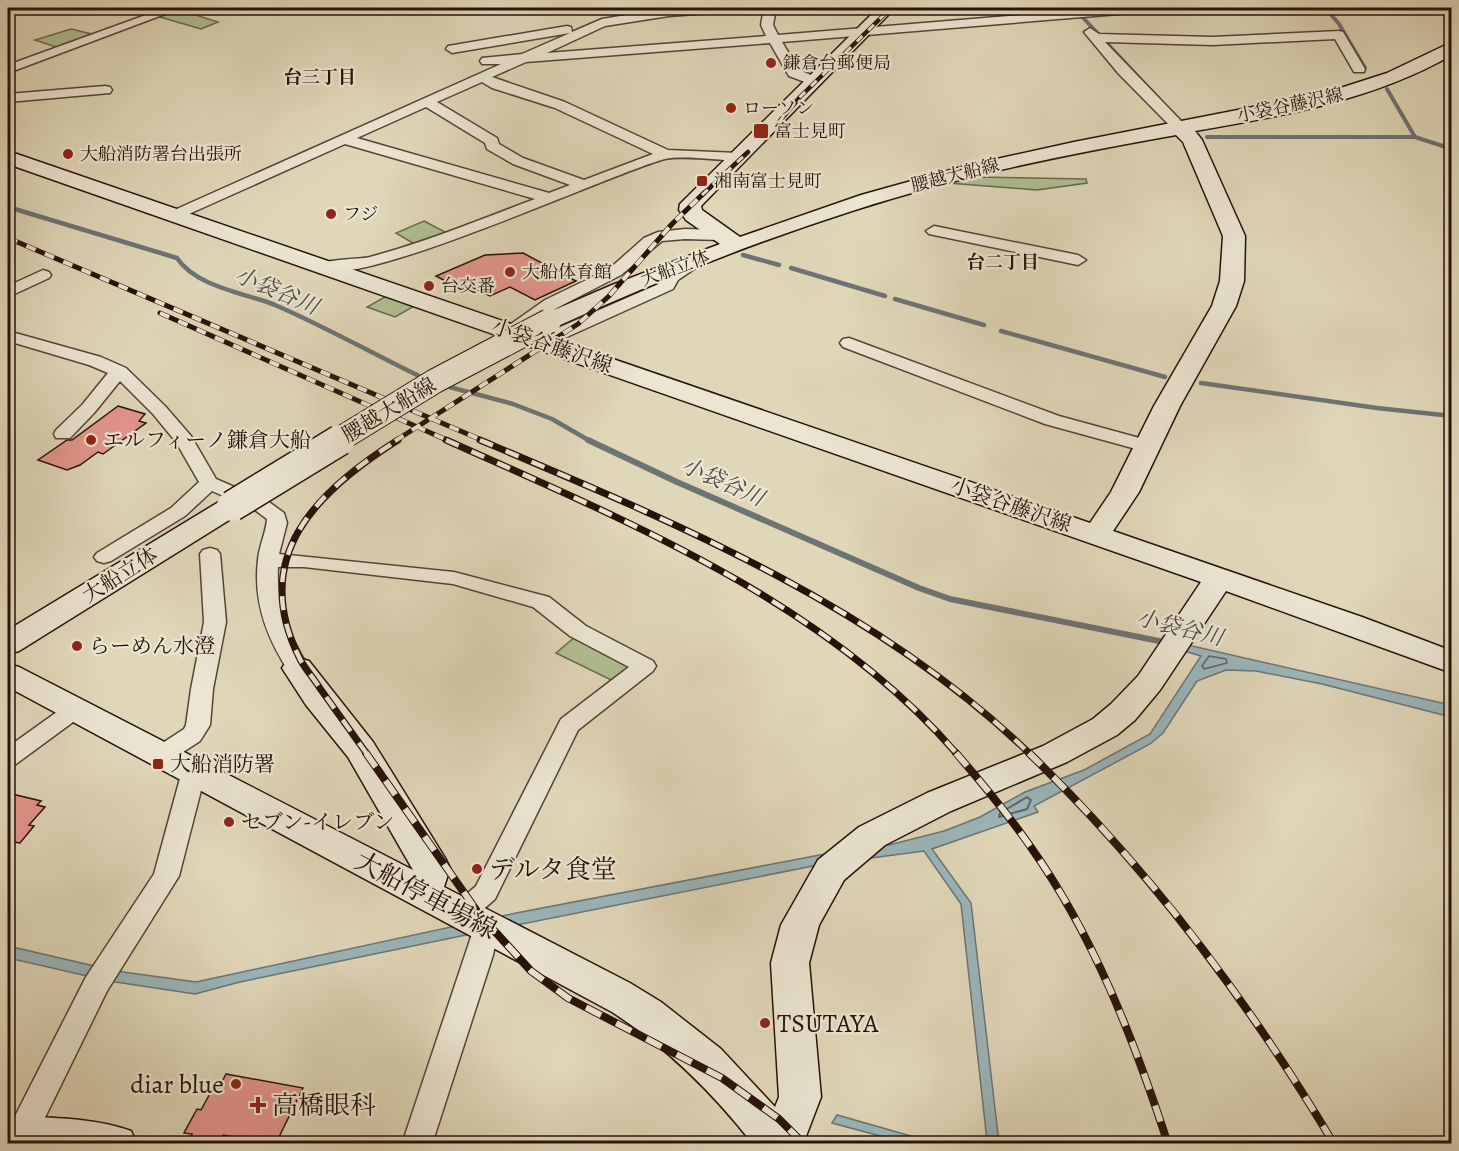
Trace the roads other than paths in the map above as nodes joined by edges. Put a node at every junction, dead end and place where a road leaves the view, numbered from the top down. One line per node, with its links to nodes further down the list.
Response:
1 (174, 8): 15 (street)
2 (724, 8): 7 (street)
3 (770, 8): 10 (street)
4 (887, 8): 8 (main road)
5 (1143, 8): 6 (street)
6 (1071, 10): 8 (street); 9 (street)
7 (589, 29): 12 (street); 13 (street)
8 (863, 32): 10 (street); 18 (main road)
9 (1095, 38): 16 (street); 22 (street)
10 (774, 39): 13 (street); 18 (street)
11 (1452, 47): 22 (main road, 小袋谷藤沢線)
12 (452, 49)
13 (522, 58): 14 (street); 17 (street)
14 (486, 61)
15 (8, 69)
16 (1359, 69)
17 (482, 77): 21 (street); 24 (street)
18 (813, 81): 26 (main road)
19 (105, 90): 20 (street)
20 (8, 98)
21 (427, 102): 23 (street); 27 (street)
22 (1180, 128): 31 (main road, 腰越大船線); 42 (main road, 小袋谷藤沢線)
23 (345, 139): 28 (street); 29 (street)
24 (665, 154): 26 (street); 27 (street)
25 (8, 157): 29 (main road, 小袋谷藤沢線)
26 (738, 157): 31 (main road)
27 (584, 185): 28 (street)
28 (549, 198): 33 (street)
29 (176, 215): 33 (main road, 小袋谷藤沢線)
30 (934, 231): 32 (street)
31 (729, 240): 36 (street); 37 (main road, 大船立体)
32 (1078, 260)
33 (325, 267): 36 (main road, 小袋谷藤沢線)
34 (44, 275): 35 (street)
35 (8, 292)
36 (510, 331): 37 (main road, 小袋谷藤沢線)
37 (545, 332): 44 (main road, 腰越大船線, bridge); 45 (main road, 小袋谷藤沢線)
38 (8, 336): 40 (street)
39 (849, 343): 42 (street)
40 (120, 372): 41 (street); 43 (street)
41 (63, 434)
42 (1147, 446): 45 (main road, 小袋谷藤沢線)
43 (209, 483): 47 (street); 48 (street)
44 (232, 506): 50 (main road, 大船立体)
45 (1096, 535): 49 (main road, 小袋谷藤沢線)
46 (210, 554): 55 (street)
47 (104, 557)
48 (268, 560): 52 (street); 59 (street)
49 (1219, 578): 51 (main road, 小袋谷藤沢線); 63 (main road)
50 (8, 644)
51 (1452, 663)
52 (298, 668): 58 (main road)
53 (8, 674): 54 (main road, 大船停車場線)
54 (76, 709): 55 (main road, 大船停車場線); 56 (street)
55 (163, 754): 57 (main road, 大船停車場線)
56 (8, 758)
57 (194, 771): 58 (main road, 大船停車場線); 60 (street)
58 (423, 894): 59 (main road, 大船停車場線)
59 (481, 926): 62 (street); 63 (main road, 大船停車場線)
60 (15, 1138): 61 (main road)
61 (116, 1143)
62 (417, 1143)
63 (780, 1143)

